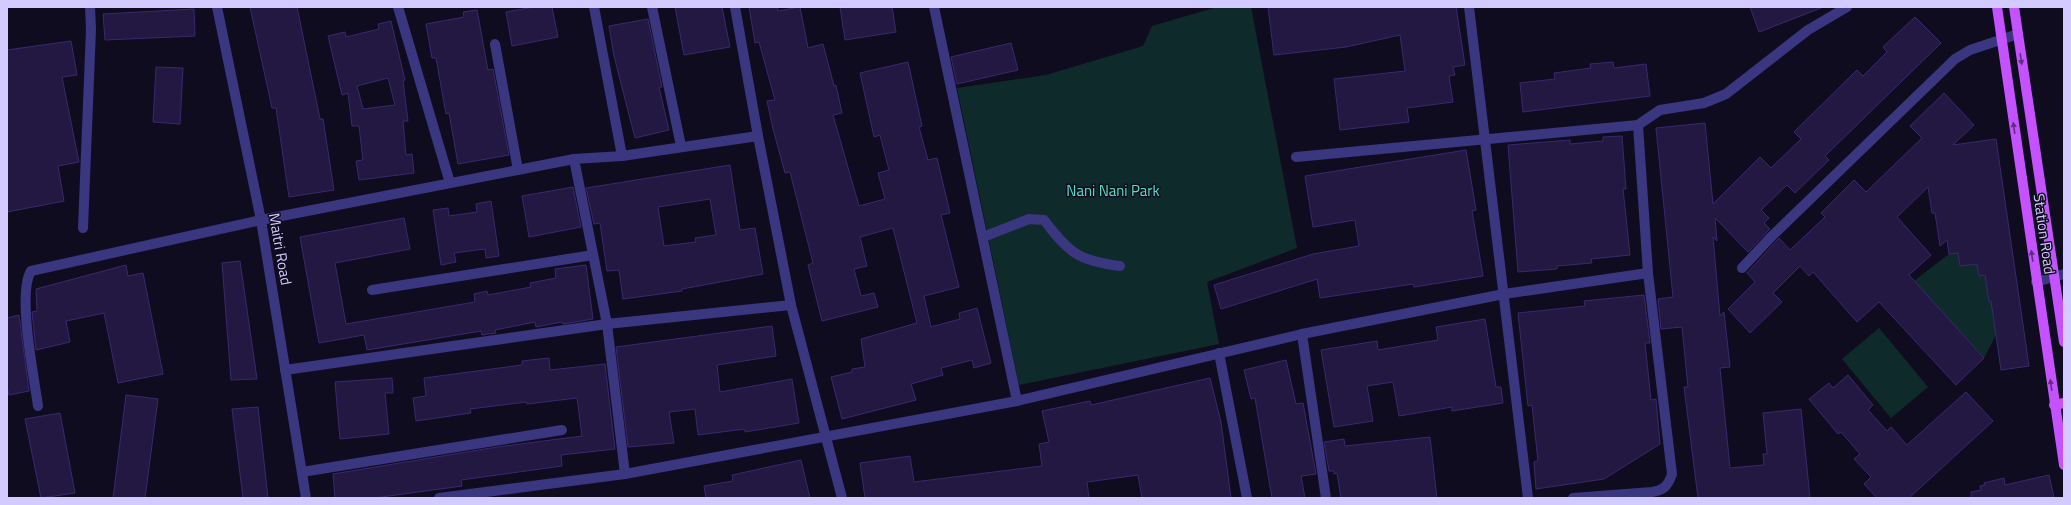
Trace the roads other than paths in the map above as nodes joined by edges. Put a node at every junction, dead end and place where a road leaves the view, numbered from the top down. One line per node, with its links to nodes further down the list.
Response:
1 (217, 7): 24 (street, Maitri Road)
2 (398, 7): 23 (street)
3 (594, 7): 19 (street)
4 (652, 7): 18 (street)
5 (735, 7): 16 (street)
6 (934, 7): 26 (street)
7 (1469, 7): 17 (street)
8 (1847, 7): 15 (street)
9 (1997, 7): 13 (main road, Station Road)
10 (2014, 7): 12 (main road, Station Road)
11 (90, 9): 25 (street)
12 (2018, 34): 13 (street); 31 (main road, Station Road, one-way to 31)
13 (2002, 41): 29 (street); 32 (main road, Station Road, one-way to 13)
14 (495, 44): 22 (street)
15 (1638, 125): 17 (street); 30 (street)
16 (758, 136): 18 (street); 35 (street)
17 (1485, 139): 20 (street); 34 (street)
18 (681, 146): 19 (street)
19 (622, 156): 21 (street)
20 (1296, 157)
21 (574, 158): 22 (street); 27 (street)
22 (518, 170): 23 (street)
23 (450, 183): 24 (street)
24 (261, 220): 40 (street, Maitri Road); 43 (street)
25 (83, 228)
26 (983, 237): 28 (street); 41 (street)
27 (594, 255): 33 (street); 36 (street)
28 (1120, 266)
29 (1742, 268)
30 (1648, 273): 34 (street); 55 (street)
31 (2059, 275): 32 (street); 38 (main road, Station Road)
32 (2036, 282): 42 (main road, Station Road, one-way to 32)
33 (372, 290)
34 (1504, 294): 37 (street); 54 (street)
35 (790, 305): 36 (street); 45 (street)
36 (607, 324): 40 (street); 48 (street)
37 (1302, 334): 39 (street); 53 (street)
38 (2064, 342)
39 (1218, 354): 41 (street); 52 (street)
40 (285, 370): 47 (street, Maitri Road)
41 (1017, 401): 45 (street)
42 (2059, 404): 46 (main road, Station Road)
43 (38, 406)
44 (562, 430): 47 (street)
45 (825, 438): 48 (street); 51 (street)
46 (2064, 465)
47 (302, 472): 49 (street, Maitri Road)
48 (625, 474): 50 (street)
49 (306, 498)
50 (439, 498)
51 (842, 498)
52 (1247, 498)
53 (1326, 498)
54 (1528, 498)
55 (1573, 498)

